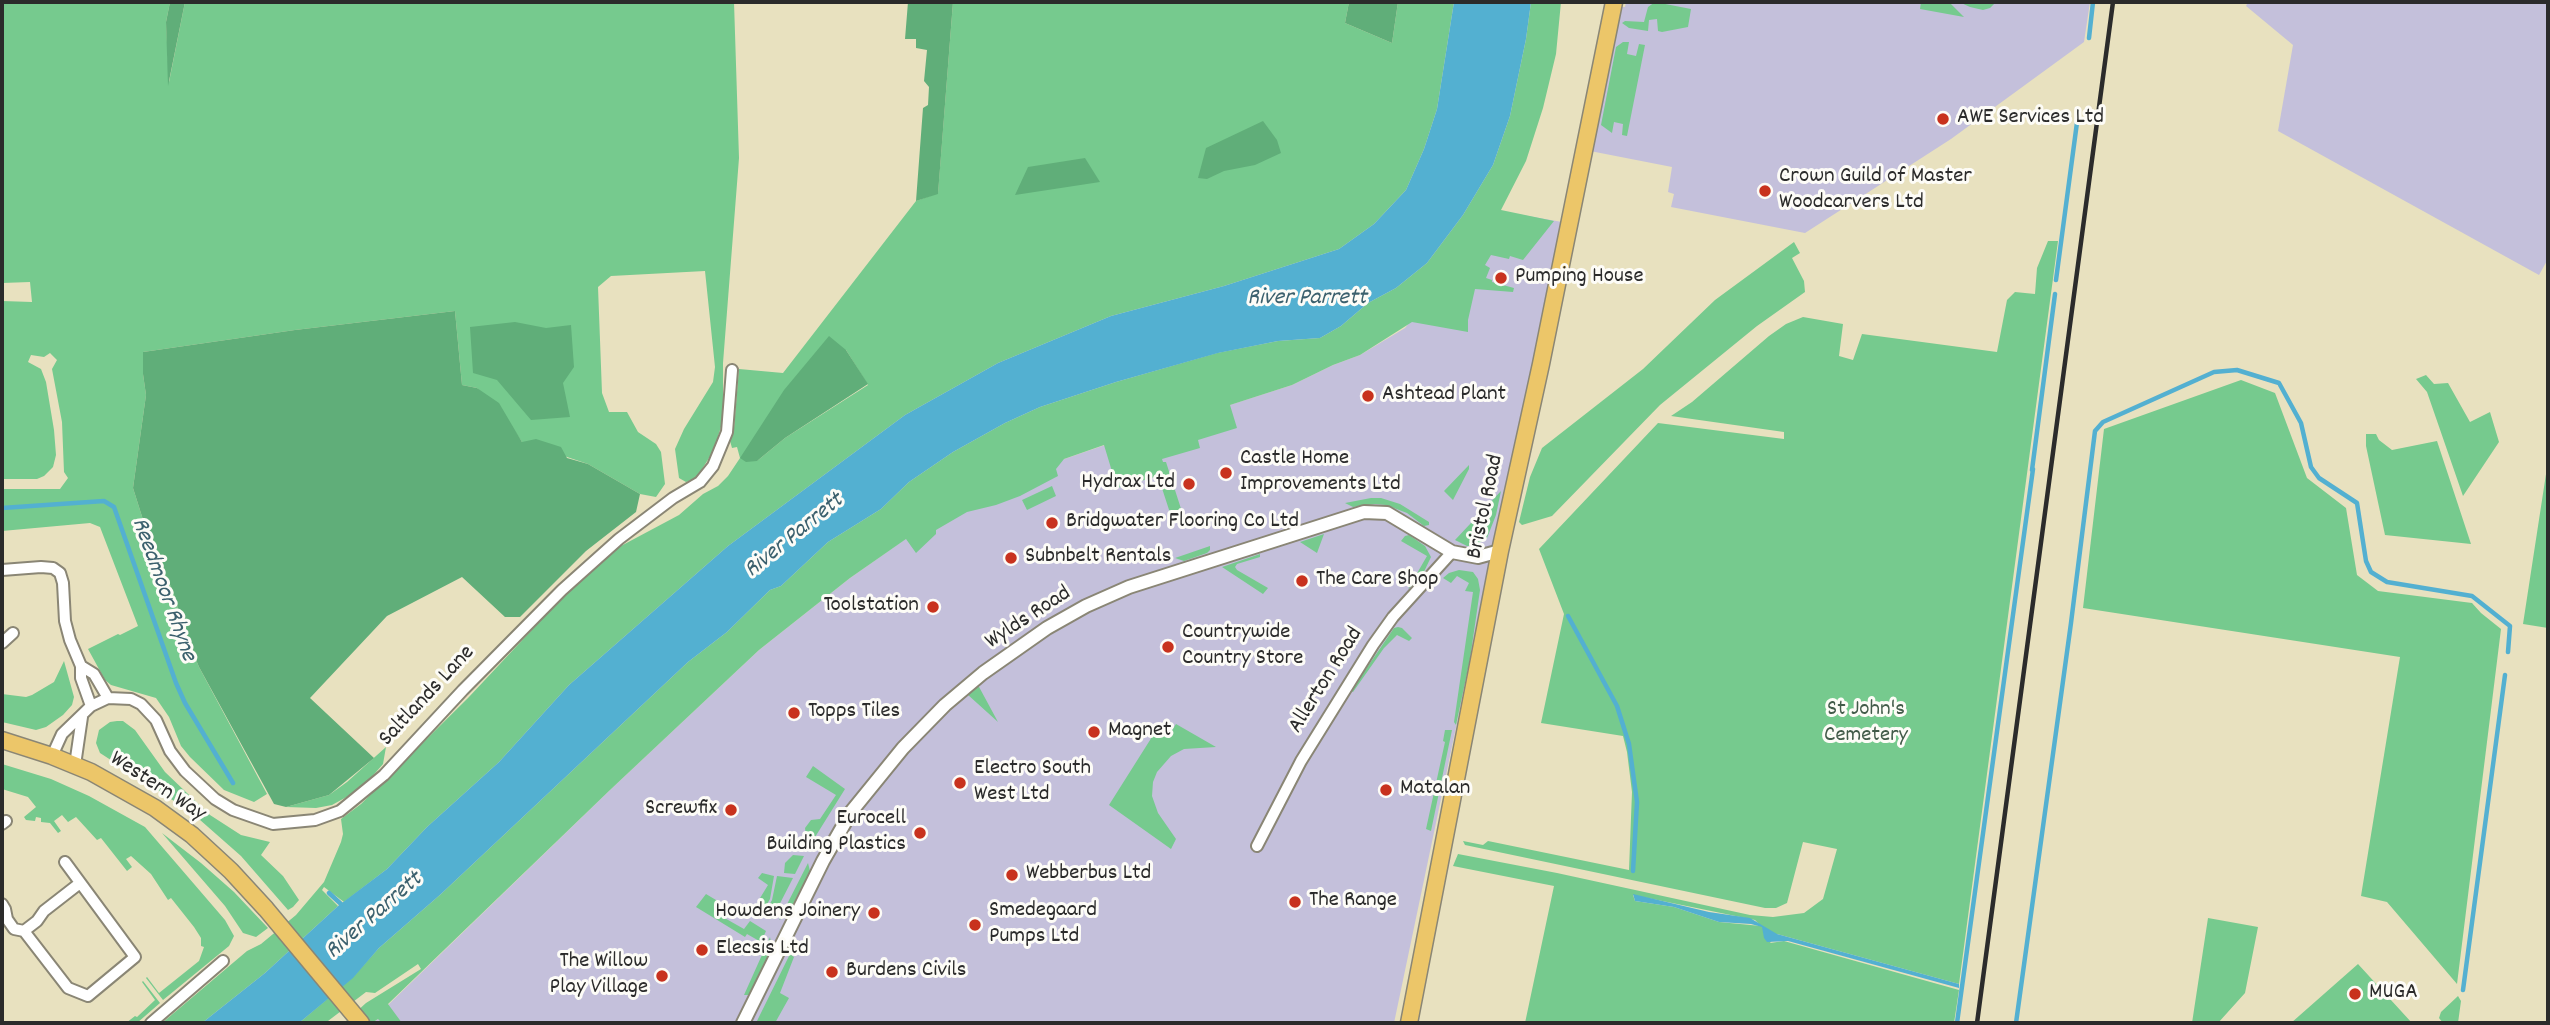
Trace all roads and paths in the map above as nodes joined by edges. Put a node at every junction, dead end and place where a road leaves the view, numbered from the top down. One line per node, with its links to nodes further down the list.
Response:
1 (1614, 2): 3 (main road, Bristol Road)
2 (732, 370): 9 (street, Saltlands Lane)
3 (1500, 551): 4 (street, Wylds Road); 24 (main road, Bristol Road)
4 (1452, 552): 15 (street, Allerton Road); 23 (street, Wylds Road)
5 (2, 570): 8 (street)
6 (13, 633): 7 (street)
7 (2, 643)
8 (81, 666): 9 (street); 10 (street)
9 (108, 698): 10 (street)
10 (91, 706): 11 (street)
11 (82, 717): 13 (street); 14 (street)
12 (2, 740): 13 (main road, Western Way)
13 (52, 756): 14 (main road, Western Way)
14 (75, 765): 22 (main road, Western Way)
15 (1257, 845)
16 (65, 862): 17 (street)
17 (80, 883): 19 (street); 19 (street)
18 (2, 904): 19 (street)
19 (23, 930)
20 (223, 961): 21 (street)
21 (150, 1023)
22 (361, 1023)
23 (743, 1023)
24 (1409, 1023)

